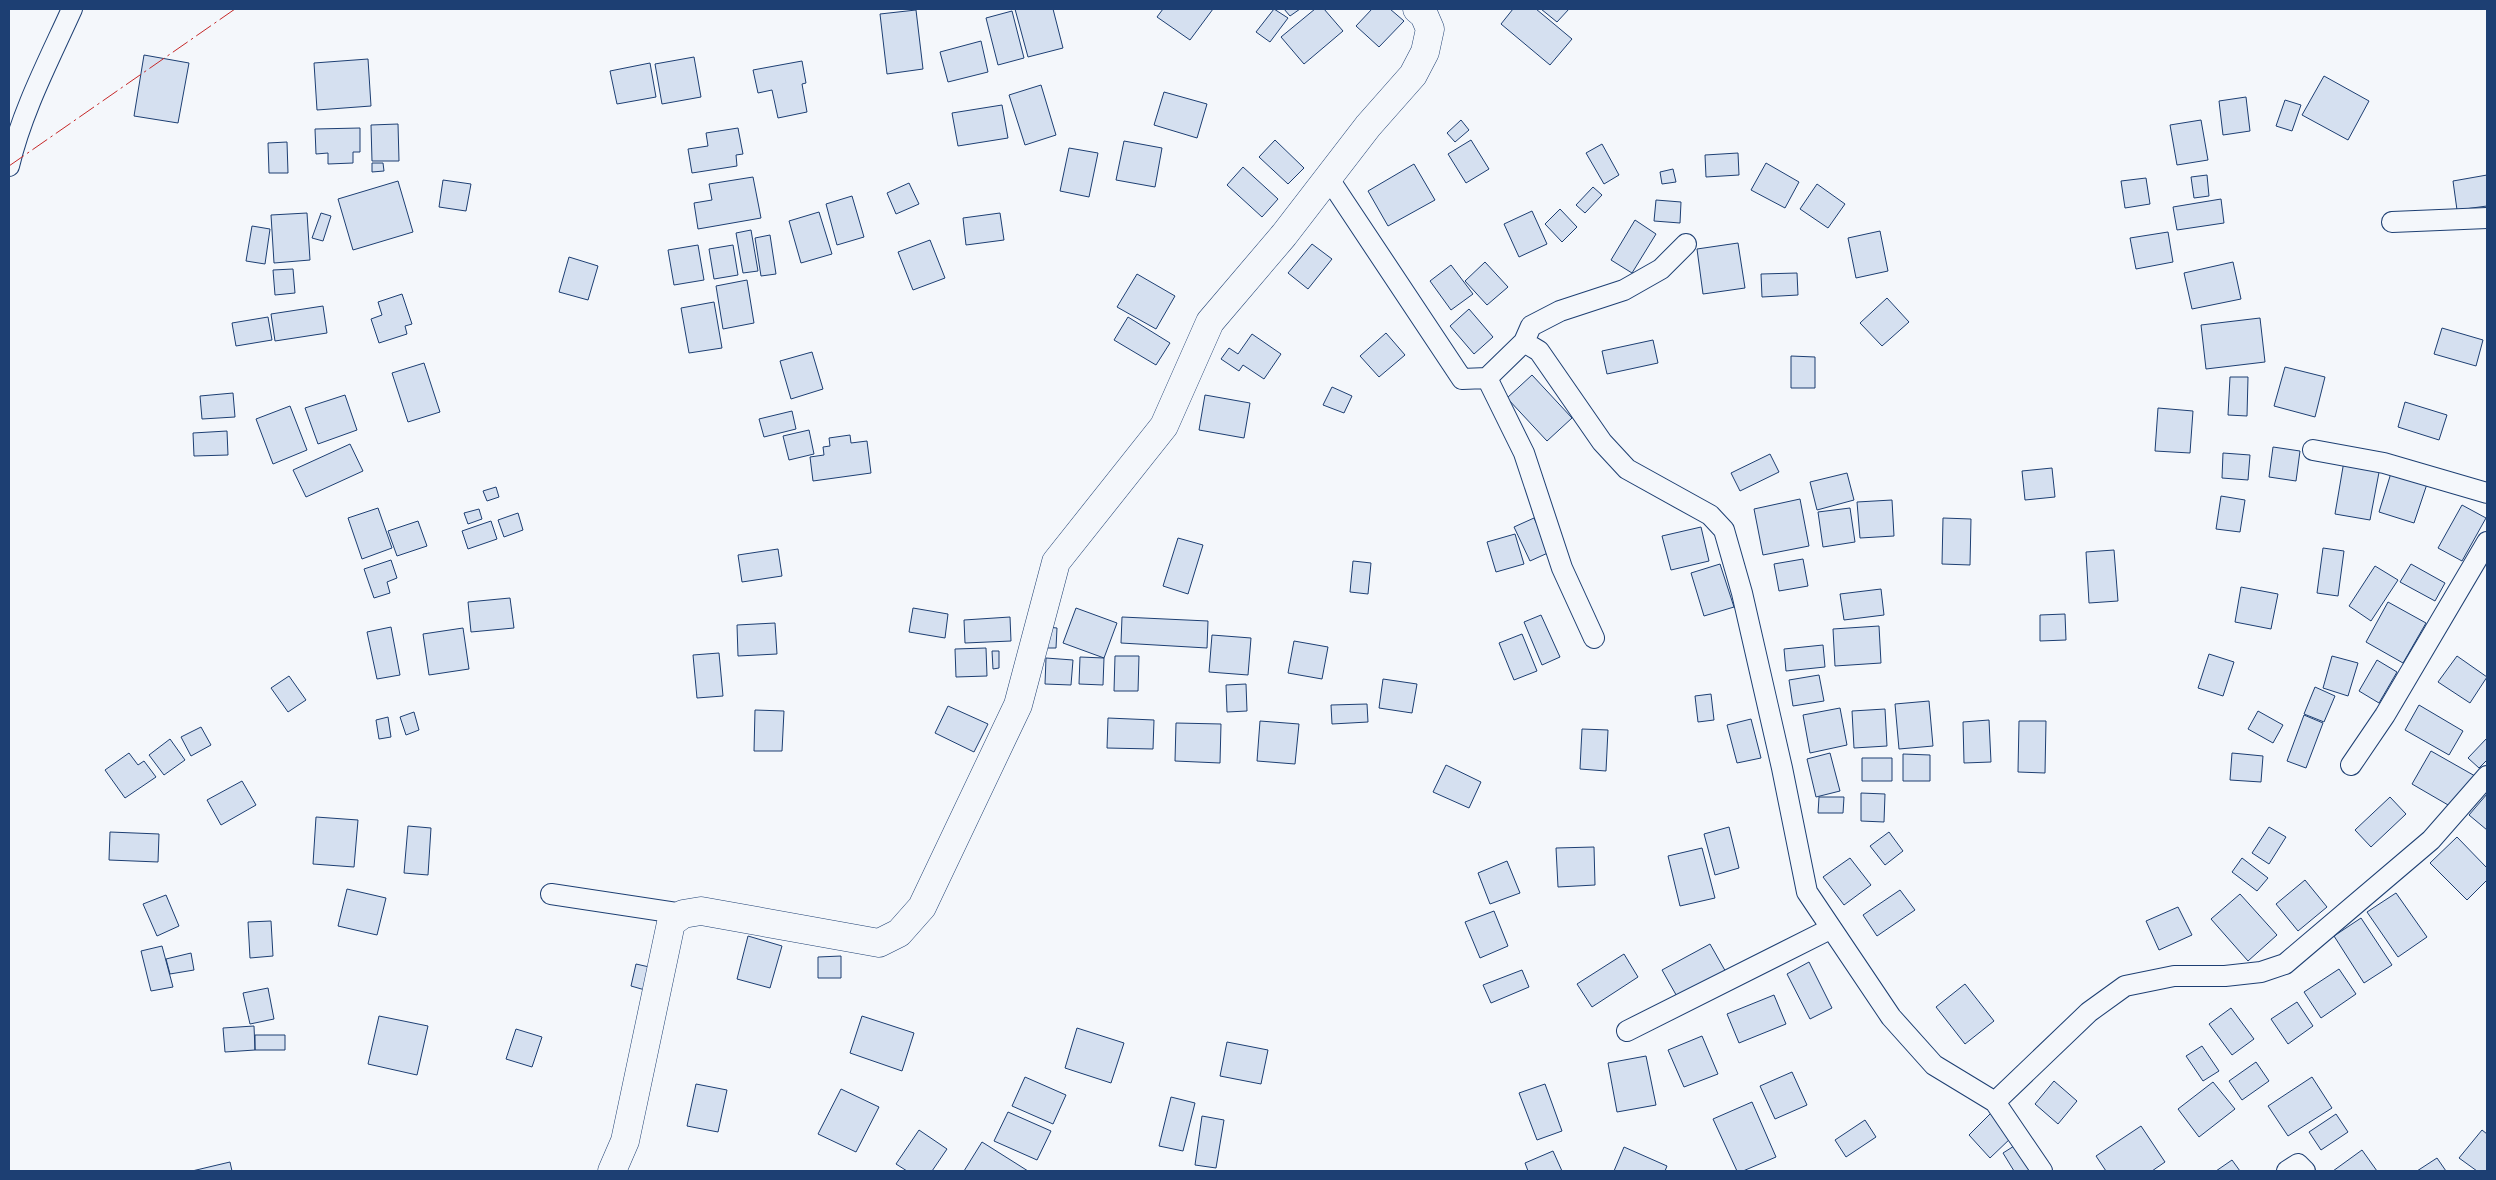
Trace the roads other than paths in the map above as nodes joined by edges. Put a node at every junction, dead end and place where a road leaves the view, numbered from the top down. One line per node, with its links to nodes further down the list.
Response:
1 (72, 9): 3 (street)
2 (1417, 9): 4 (street)
3 (9, 166)
4 (1329, 179): 9 (street); 17 (street)
5 (2487, 218): 6 (street)
6 (2392, 222)
7 (1686, 244): 8 (street)
8 (1524, 342): 9 (street); 18 (street)
9 (1487, 378): 13 (street)
10 (2314, 450): 11 (street)
11 (2487, 493)
12 (2487, 542): 14 (street)
13 (1594, 638)
14 (2351, 765)
15 (2487, 776): 20 (street)
16 (551, 894): 17 (street)
17 (683, 914): 21 (street)
18 (1830, 929): 19 (street); 20 (street)
19 (1627, 1031)
20 (1995, 1102): 22 (street)
21 (612, 1171)
22 (2042, 1171)
23 (2287, 1171): 24 (street)
24 (2305, 1171)

